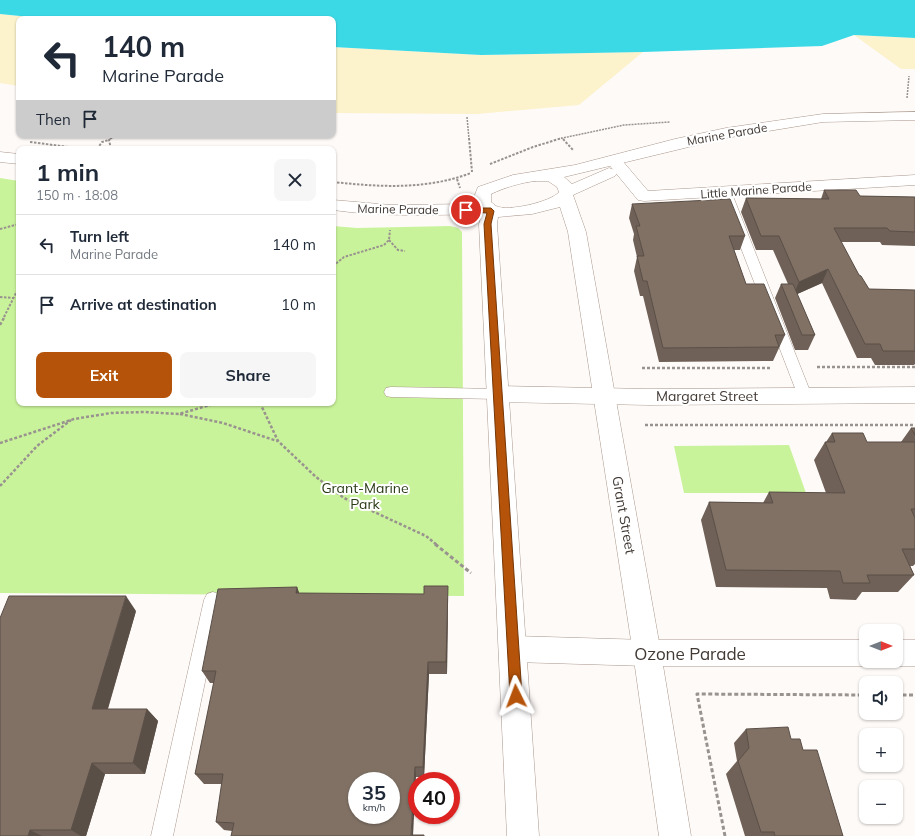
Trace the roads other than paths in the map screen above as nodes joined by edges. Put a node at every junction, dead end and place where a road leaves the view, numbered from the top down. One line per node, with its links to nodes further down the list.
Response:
1 (915, 116): 5 (street, Marine Parade)
2 (915, 122): 5 (street, Marine Parade)
3 (0, 157): 4 (street)
4 (16, 159)
5 (617, 164): 6 (street, Marine Parade); 8 (street, Little Marine Parade); 9 (street, Marine Parade)
6 (543, 176): 9 (street); 11 (street, Marine Parade)
7 (915, 180): 8 (street, Little Marine Parade)
8 (725, 192): 17 (lane)
9 (566, 194): 11 (street, Marine Parade); 16 (street, Grant Street)
10 (336, 197): 11 (street, Marine Parade)
11 (488, 204): 12 (street, Marine Parade); 14 (street)
12 (336, 205)
13 (391, 392): 14 (lane)
14 (499, 394): 16 (street, Margaret Street); 19 (street)
15 (915, 395): 17 (street, Margaret Street)
16 (604, 396): 17 (street, Margaret Street); 20 (street, Grant Street)
17 (805, 396)
18 (213, 600): 24 (lane)
19 (514, 649): 20 (street, Ozone Parade); 25 (street)
20 (647, 653): 21 (street, Ozone Parade); 26 (street, Grant Street)
21 (859, 653)
22 (903, 653): 23 (street)
23 (915, 653)
24 (162, 836)
25 (523, 836)
26 (675, 836)

